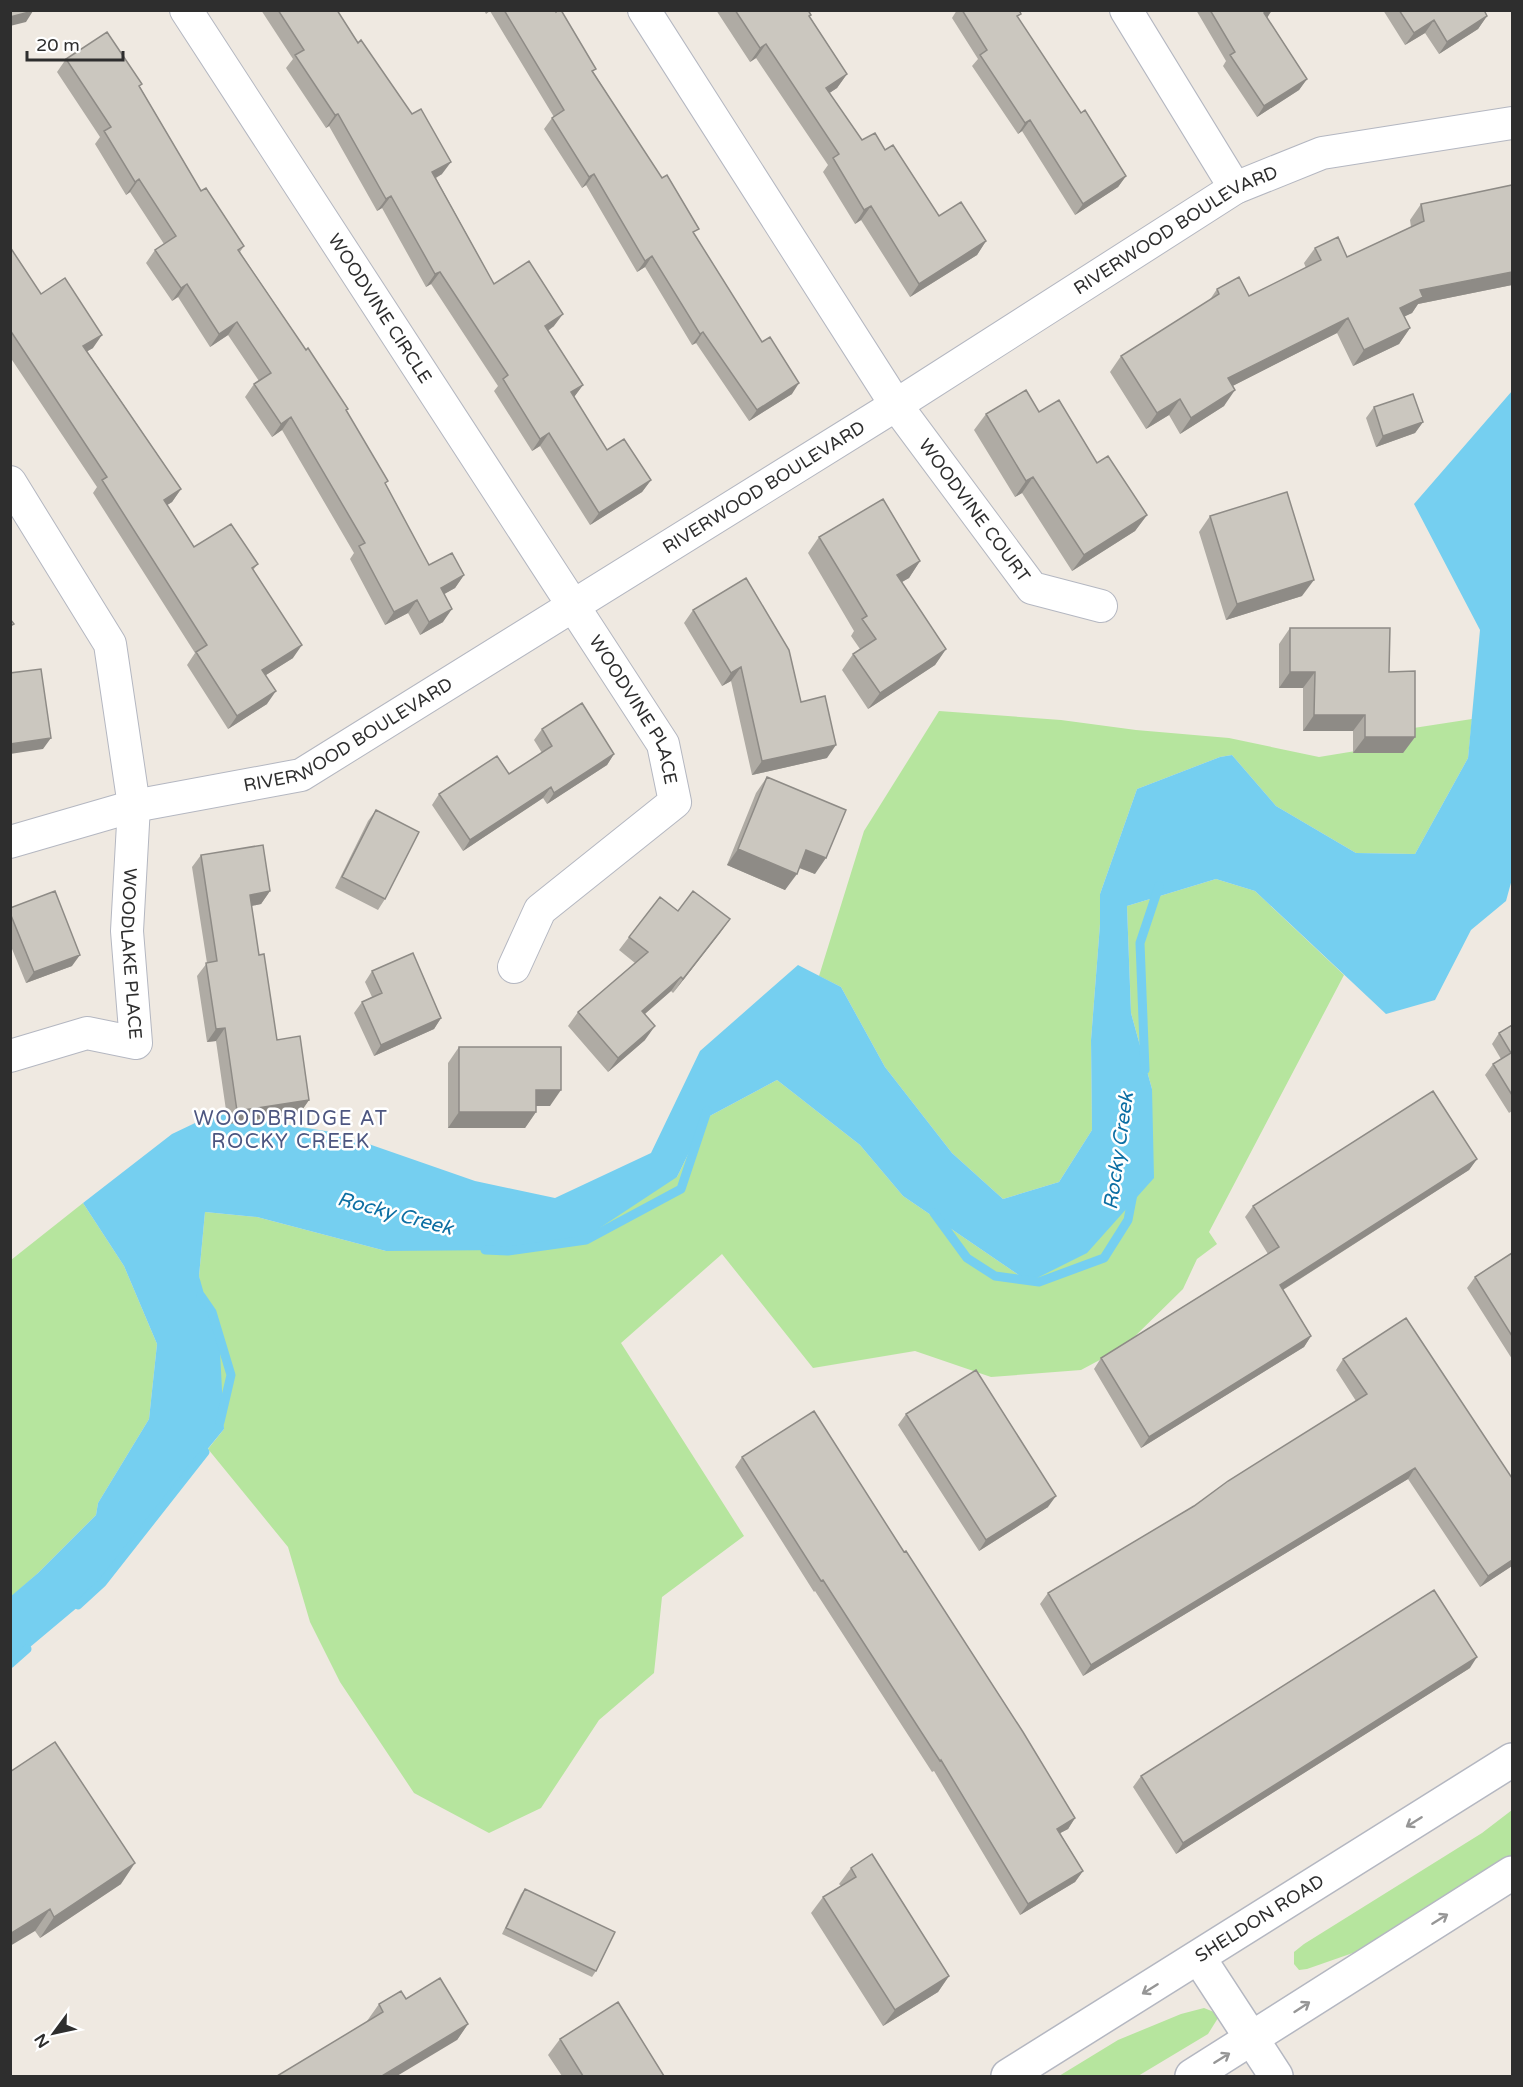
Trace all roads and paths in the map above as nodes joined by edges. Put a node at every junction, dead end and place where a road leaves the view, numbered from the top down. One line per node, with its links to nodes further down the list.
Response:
1 (186, 10): 9 (street, WOODVINE CIRCLE)
2 (644, 10): 6 (street)
3 (1126, 10): 5 (street)
4 (1512, 123): 5 (street, RIVERWOOD BOULEVARD)
5 (1235, 188): 6 (street, RIVERWOOD BOULEVARD)
6 (896, 405): 8 (street, WOODVINE COURT); 9 (street, RIVERWOOD BOULEVARD)
7 (10, 482): 10 (street)
8 (1101, 606)
9 (573, 607): 10 (street, RIVERWOOD BOULEVARD); 12 (street, WOODVINE PLACE)
10 (134, 806): 11 (street, RIVERWOOD BOULEVARD); 13 (street, WOODLAKE PLACE)
11 (10, 842)
12 (514, 968)
13 (10, 1056)
14 (1512, 1760): 16 (main road, SHELDON ROAD, one-way to 16)
15 (1512, 1873): 17 (main road, one-way to 15)
16 (1199, 1958): 17 (main road); 18 (main road, SHELDON ROAD, one-way to 18)
17 (1253, 2038): 19 (main road, one-way to 17); 20 (main road)
18 (1008, 2076)
19 (1191, 2076)
20 (1276, 2076)

